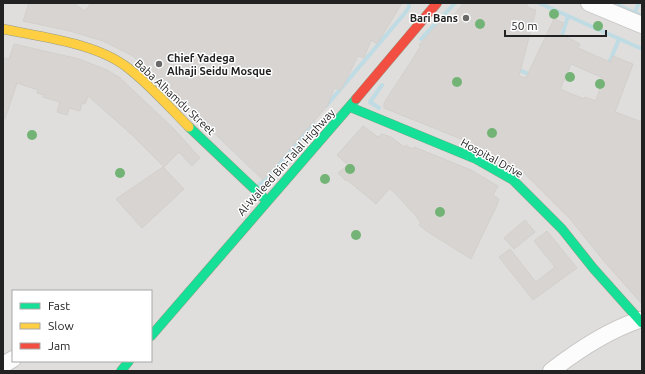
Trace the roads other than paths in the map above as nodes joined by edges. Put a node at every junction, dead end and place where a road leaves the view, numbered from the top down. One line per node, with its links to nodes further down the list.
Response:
1 (437, 3): 5 (street, Al-Waleed Bin-Talal Highway)
2 (589, 3): 3 (street)
3 (642, 25)
4 (3, 29): 6 (street, Baba Alhamdu Street)
5 (350, 107): 6 (street, Al-Waleed Bin-Talal Highway); 7 (street, Hospital Drive)
6 (267, 201): 8 (street, Al-Waleed Bin-Talal Highway)
7 (641, 321): 13 (street)
8 (153, 328)
9 (12, 360): 11 (street)
10 (128, 362): 12 (street)
11 (3, 366)
12 (120, 371)
13 (551, 371)

